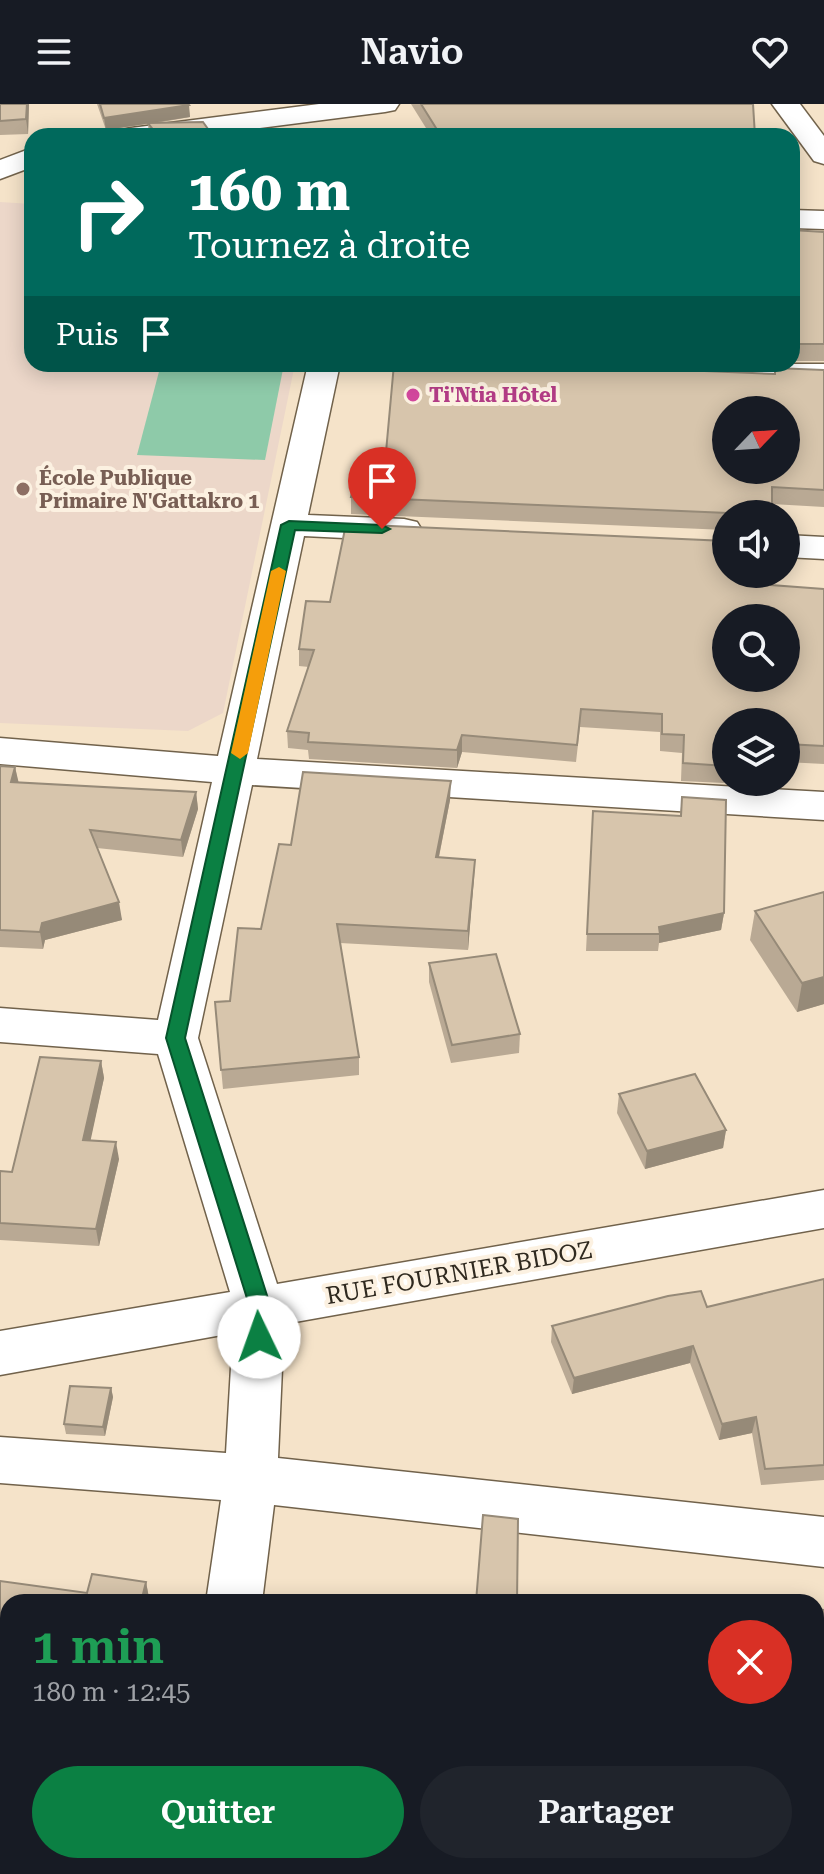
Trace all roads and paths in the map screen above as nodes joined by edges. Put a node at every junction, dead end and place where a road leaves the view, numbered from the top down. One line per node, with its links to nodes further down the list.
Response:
1 (385, 104): 3 (street)
2 (786, 104): 5 (street)
3 (289, 126): 4 (street)
4 (257, 128)
5 (824, 155)
6 (24, 160): 7 (street)
7 (0, 170)
8 (0, 188): 9 (street)
9 (24, 190)
10 (800, 219): 11 (street)
11 (824, 220)
12 (322, 372): 15 (street)
13 (776, 372): 14 (street)
14 (824, 374)
15 (289, 525): 16 (street); 20 (street)
16 (445, 532)
17 (800, 547): 18 (street)
18 (824, 548)
19 (0, 751): 20 (street)
20 (236, 771): 21 (street); 23 (street)
21 (824, 806)
22 (0, 1025): 23 (street)
23 (176, 1038): 25 (street)
24 (824, 1209): 25 (street, RUE FOURNIER BIDOZ)
25 (260, 1308): 26 (street, RUE FOURNIER BIDOZ); 28 (street)
26 (0, 1353)
27 (0, 1460): 28 (street)
28 (251, 1479): 29 (street); 30 (street)
29 (824, 1542)
30 (235, 1594)

